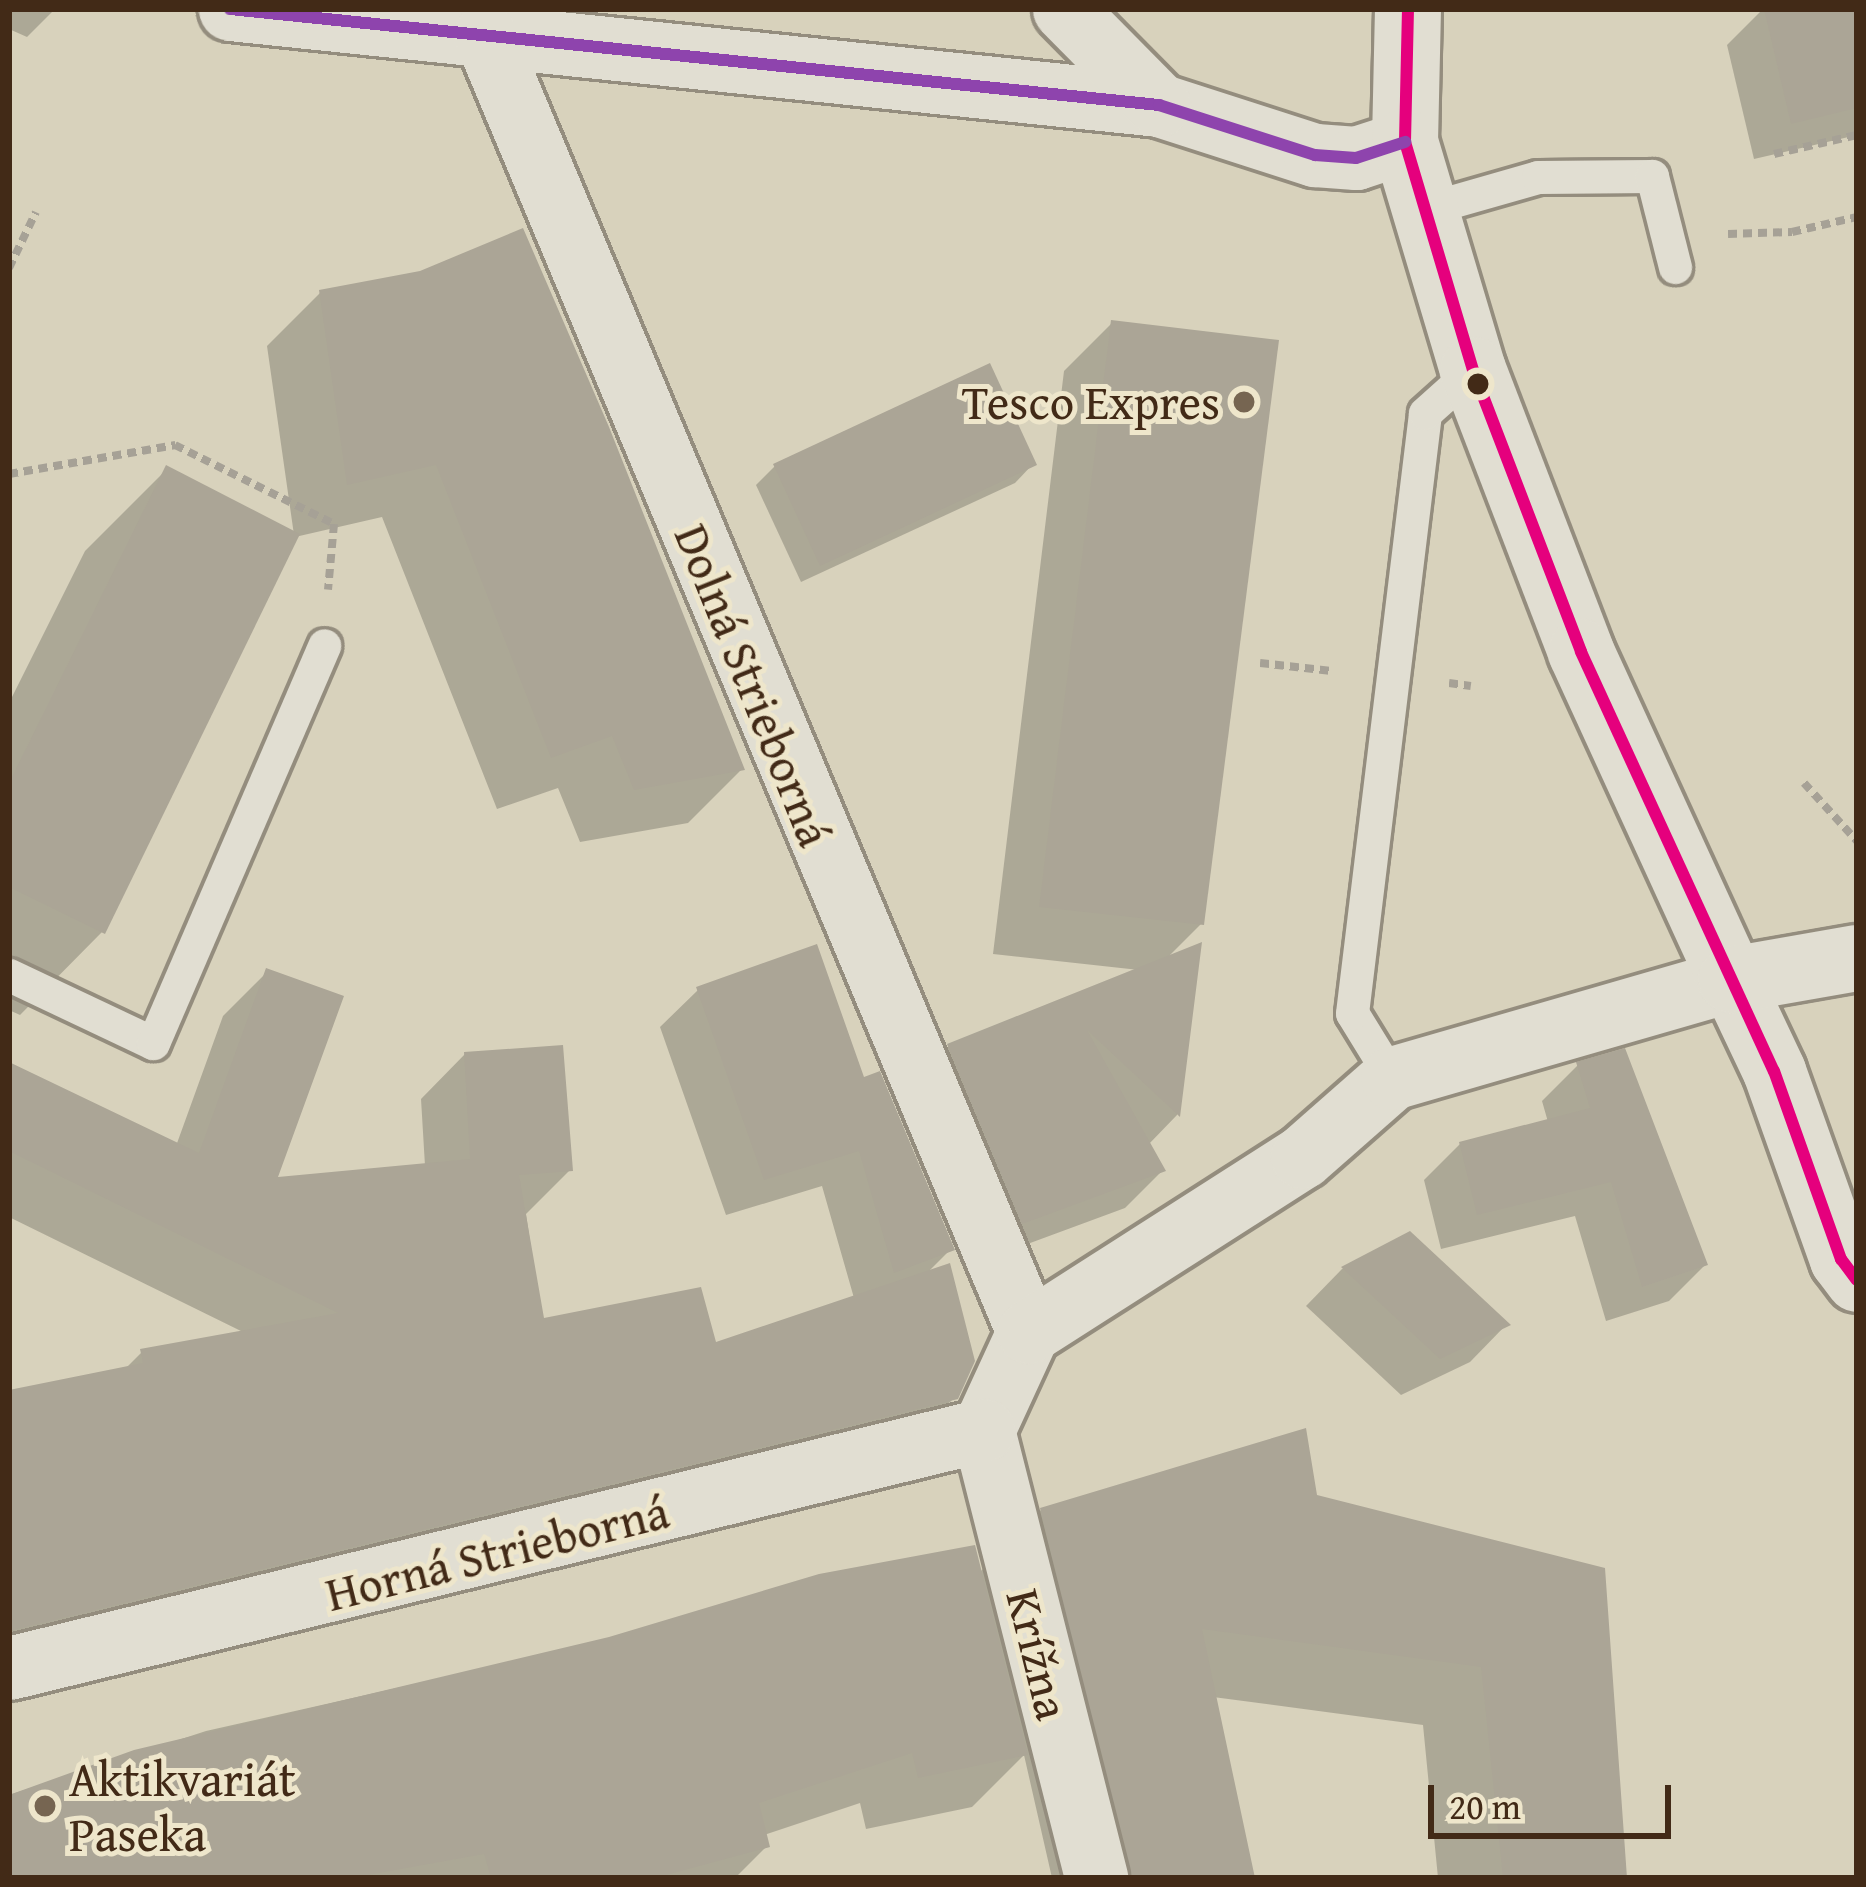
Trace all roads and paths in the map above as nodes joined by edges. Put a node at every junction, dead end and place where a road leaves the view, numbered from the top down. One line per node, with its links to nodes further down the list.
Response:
1 (230, 9): 4 (street)
2 (1064, 9): 5 (street)
3 (1408, 9): 7 (street)
4 (485, 35): 5 (street); 24 (street, Dolná Strieborná)
5 (1159, 105): 7 (street)
6 (1857, 135): 8 (path)
7 (1406, 142): 9 (street)
8 (1774, 154)
9 (1426, 209): 12 (lane); 14 (street)
10 (36, 212): 13 (path)
11 (1857, 217): 12 (path)
12 (1671, 251)
13 (9, 268)
14 (1473, 370): 21 (street); 22 (lane)
15 (9, 474): 16 (path)
16 (324, 645): 20 (lane)
17 (1804, 783): 18 (path)
18 (1857, 841)
19 (1857, 958): 21 (street)
20 (9, 975)
21 (1731, 980): 22 (street); 23 (street)
22 (1392, 1078): 24 (street)
23 (1857, 1280)
24 (1028, 1332): 25 (street)
25 (983, 1430): 26 (street, Horná Strieborná); 27 (street, Krížna)
26 (9, 1668)
27 (1096, 1878)

